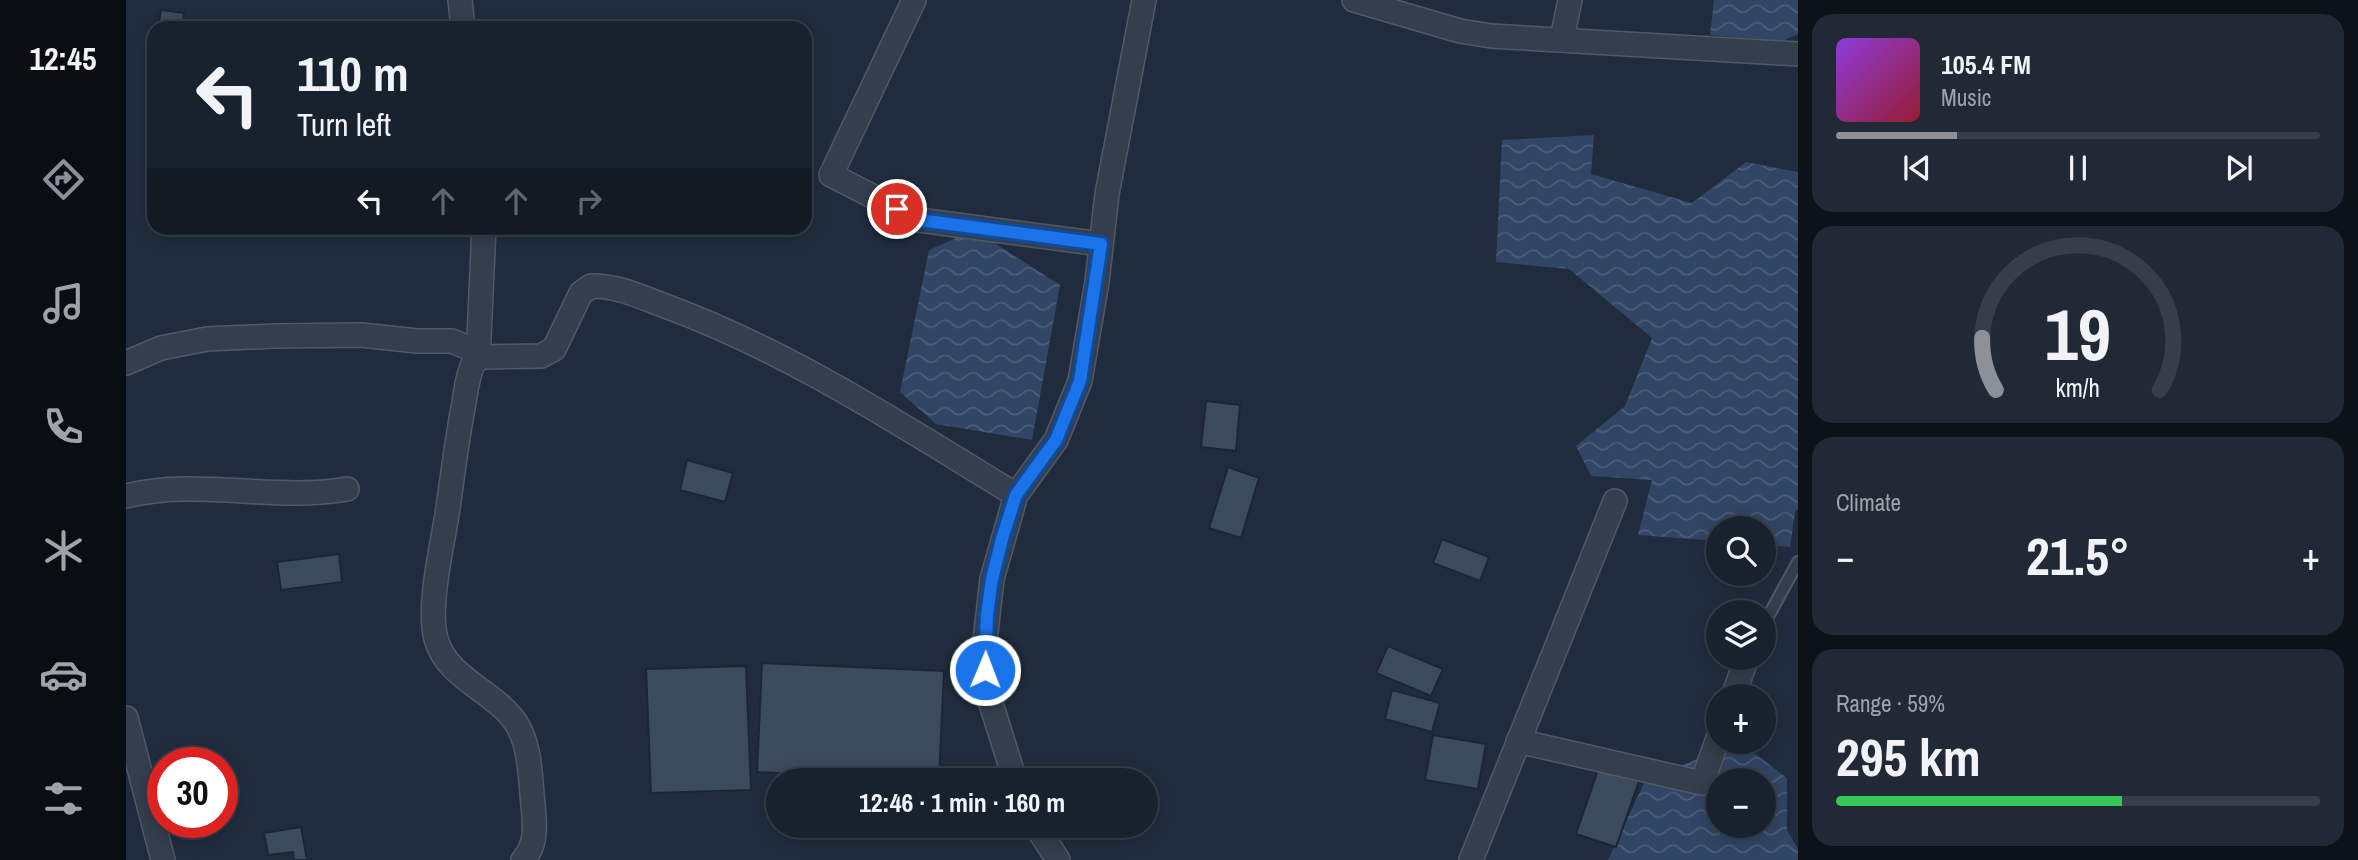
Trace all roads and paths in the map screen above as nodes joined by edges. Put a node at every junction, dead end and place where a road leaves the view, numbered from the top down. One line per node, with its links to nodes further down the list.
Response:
1 (460, 0): 6 (street)
2 (914, 0): 10 (street)
3 (1144, 0): 10 (street)
4 (1354, 0): 7 (street)
5 (1570, 0): 7 (street)
6 (462, 21)
7 (1562, 39): 8 (street)
8 (1798, 54)
9 (484, 235): 11 (street)
10 (1101, 244): 14 (street)
11 (478, 359): 12 (street); 14 (street); 25 (street)
12 (126, 363)
13 (347, 489): 15 (street)
14 (1016, 495): 22 (street)
15 (126, 496)
16 (1615, 501): 20 (street)
17 (1798, 562): 18 (lane)
18 (1776, 602)
19 (126, 718): 24 (street)
20 (1518, 741): 21 (street); 27 (street)
21 (1712, 754)
22 (1011, 768)
23 (1044, 838): 26 (street)
24 (163, 860)
25 (523, 860)
26 (1058, 860)
27 (1471, 860)

